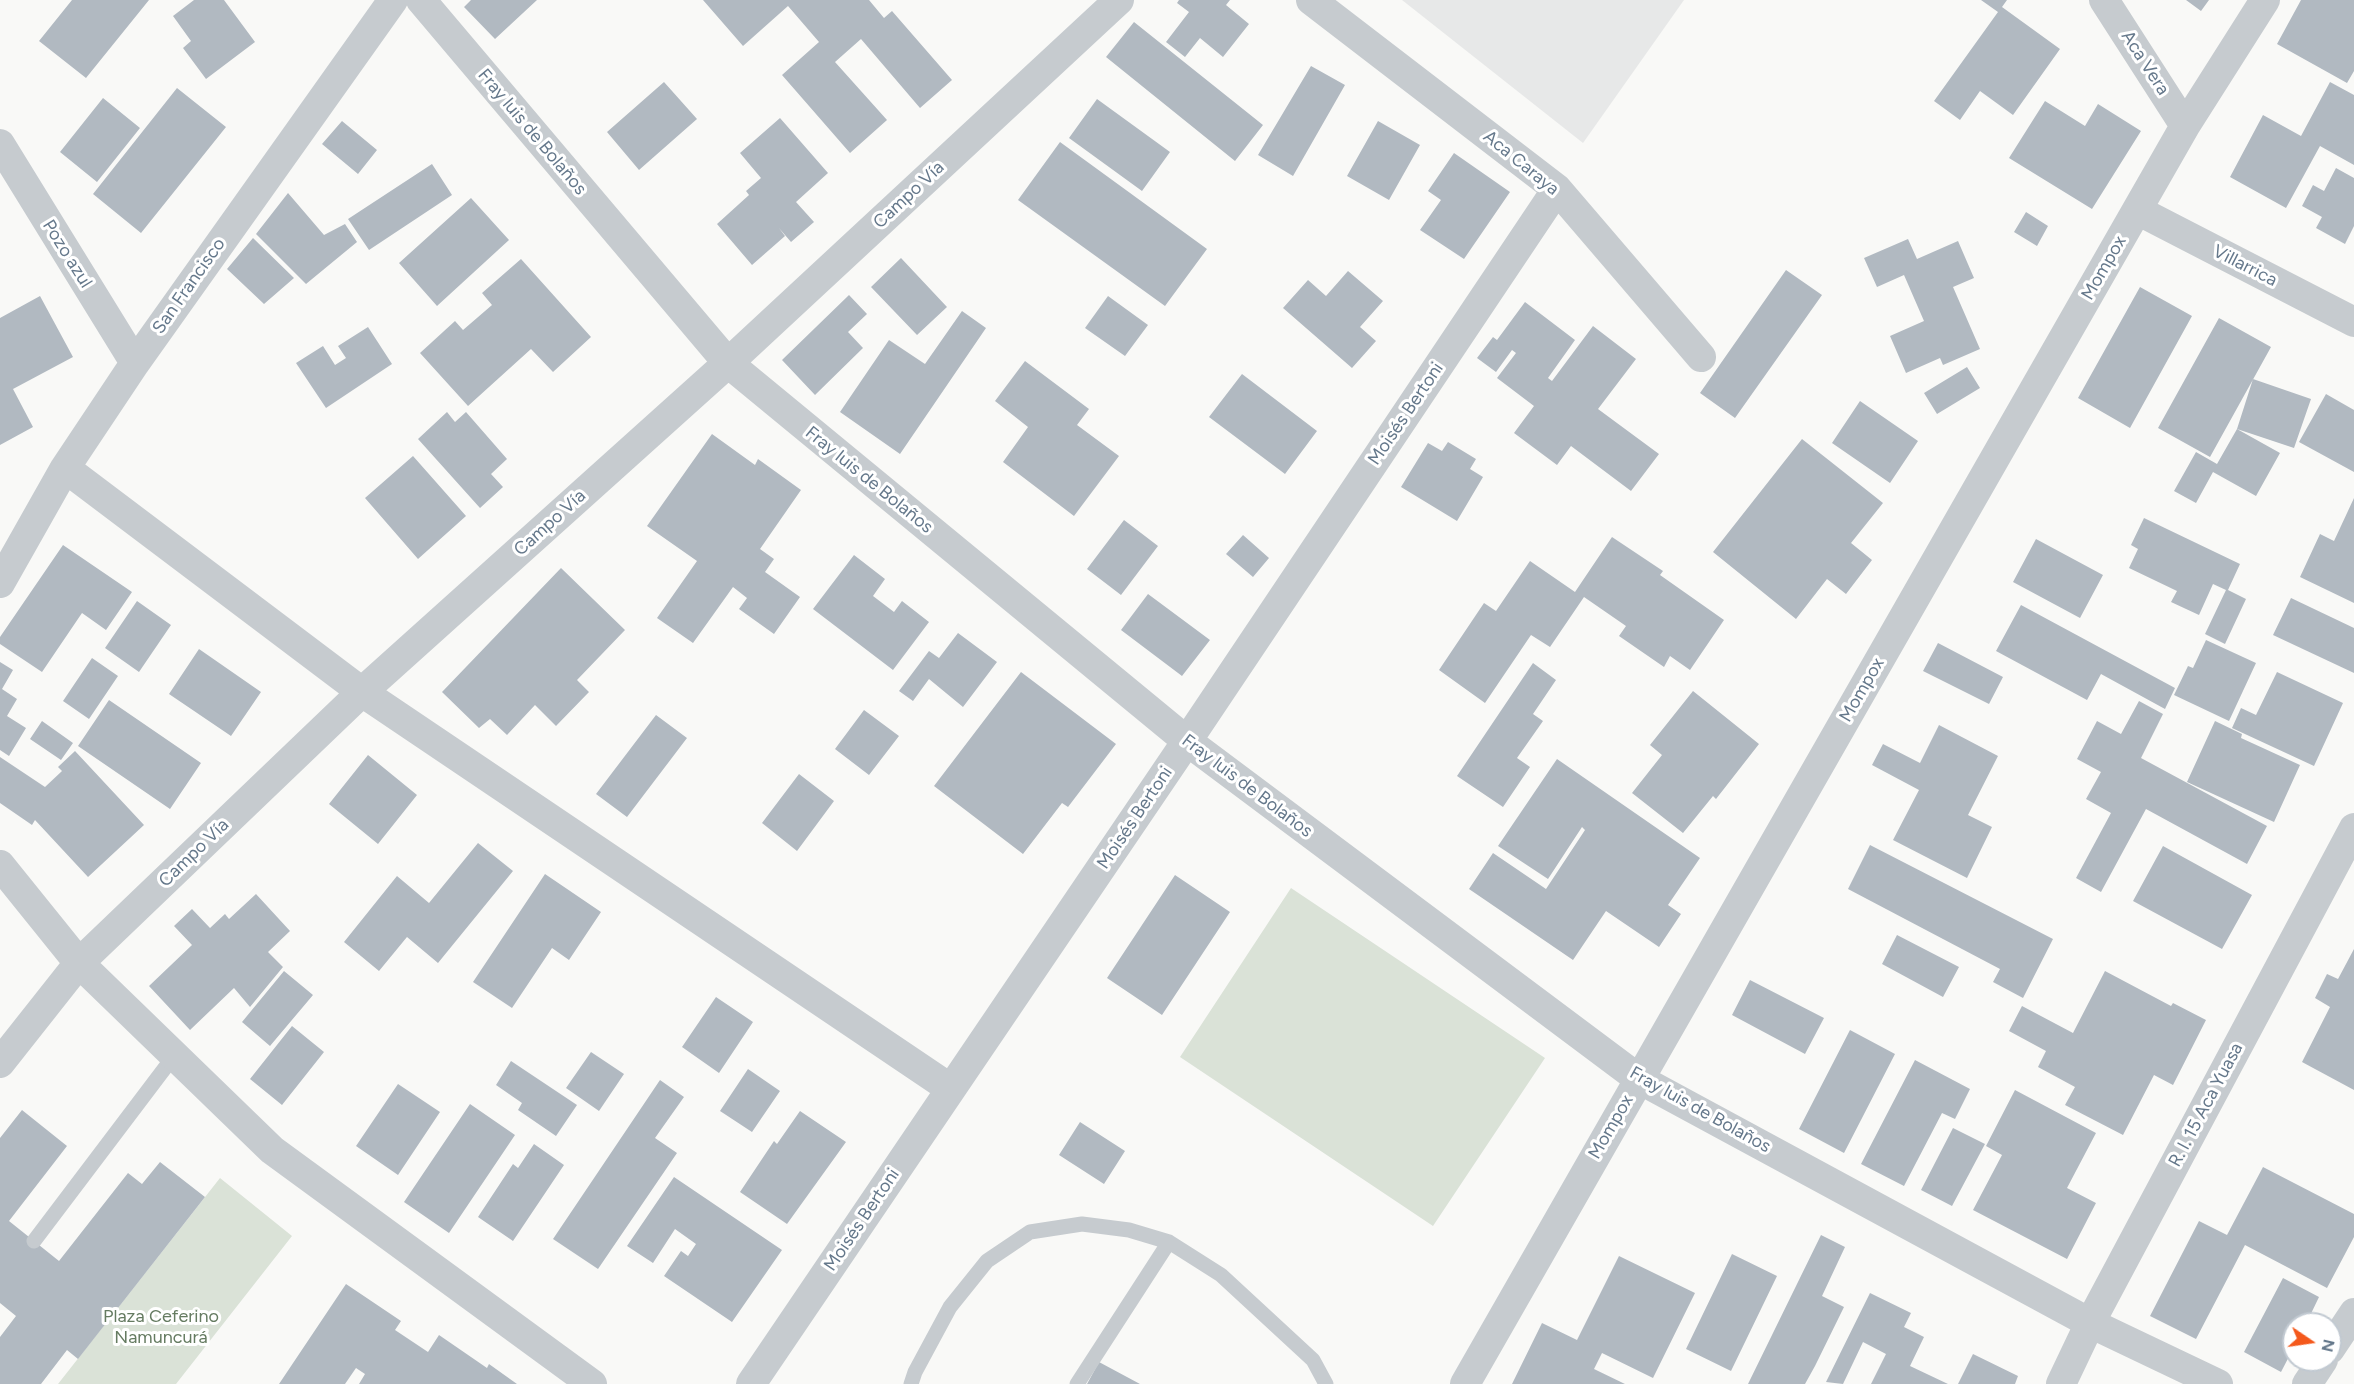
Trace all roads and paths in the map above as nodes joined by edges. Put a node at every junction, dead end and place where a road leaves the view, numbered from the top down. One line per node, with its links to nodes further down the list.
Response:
1 (393, 0): 13 (street, San Francisco)
2 (421, 0): 14 (street, Fray luis de Bolaños)
3 (1119, 0): 14 (street, Campo Vía)
4 (1311, 0): 9 (street, Aca Caraya)
5 (2104, 0): 7 (street, Aca Vera)
6 (2265, 0): 7 (street, Mompox)
7 (2185, 126): 10 (street, Mompox)
8 (0, 144): 13 (street, Pozo azul)
9 (1557, 189): 12 (street, Aca Caraya); 18 (street, Moisés Bertoni)
10 (2137, 210): 11 (street, Villarrica); 24 (street, Mompox)
11 (2354, 322)
12 (1701, 357)
13 (135, 363): 15 (street, San Francisco)
14 (728, 363): 17 (street, Campo Vía); 18 (street, Fray luis de Bolaños)
15 (65, 468): 16 (street, San Francisco); 17 (street)
16 (0, 583)
17 (362, 692): 21 (street, Campo Vía); 25 (street)
18 (1187, 741): 24 (street, Fray luis de Bolaños); 25 (street, Moisés Bertoni)
19 (2354, 828): 29 (street, R. I. 15 Aca Yuasa)
20 (0, 865): 21 (street)
21 (79, 963): 22 (street); 23 (street, Campo Vía)
22 (174, 1056): 26 (lane); 31 (street)
23 (0, 1063)
24 (1639, 1079): 29 (street, Fray luis de Bolaños); 36 (street, Mompox)
25 (951, 1089): 32 (street, Moisés Bertoni)
26 (34, 1241)
27 (1169, 1242): 33 (lane); 34 (lane); 35 (lane)
28 (2354, 1313): 30 (street)
29 (2090, 1323): 37 (street, R. I. 15 Aca Yuasa); 38 (street, Fray luis de Bolaños)
30 (2342, 1331)
31 (592, 1384)
32 (751, 1384)
33 (912, 1384)
34 (1077, 1384)
35 (1326, 1384)
36 (1465, 1384)
37 (2061, 1384)
38 (2218, 1384)

